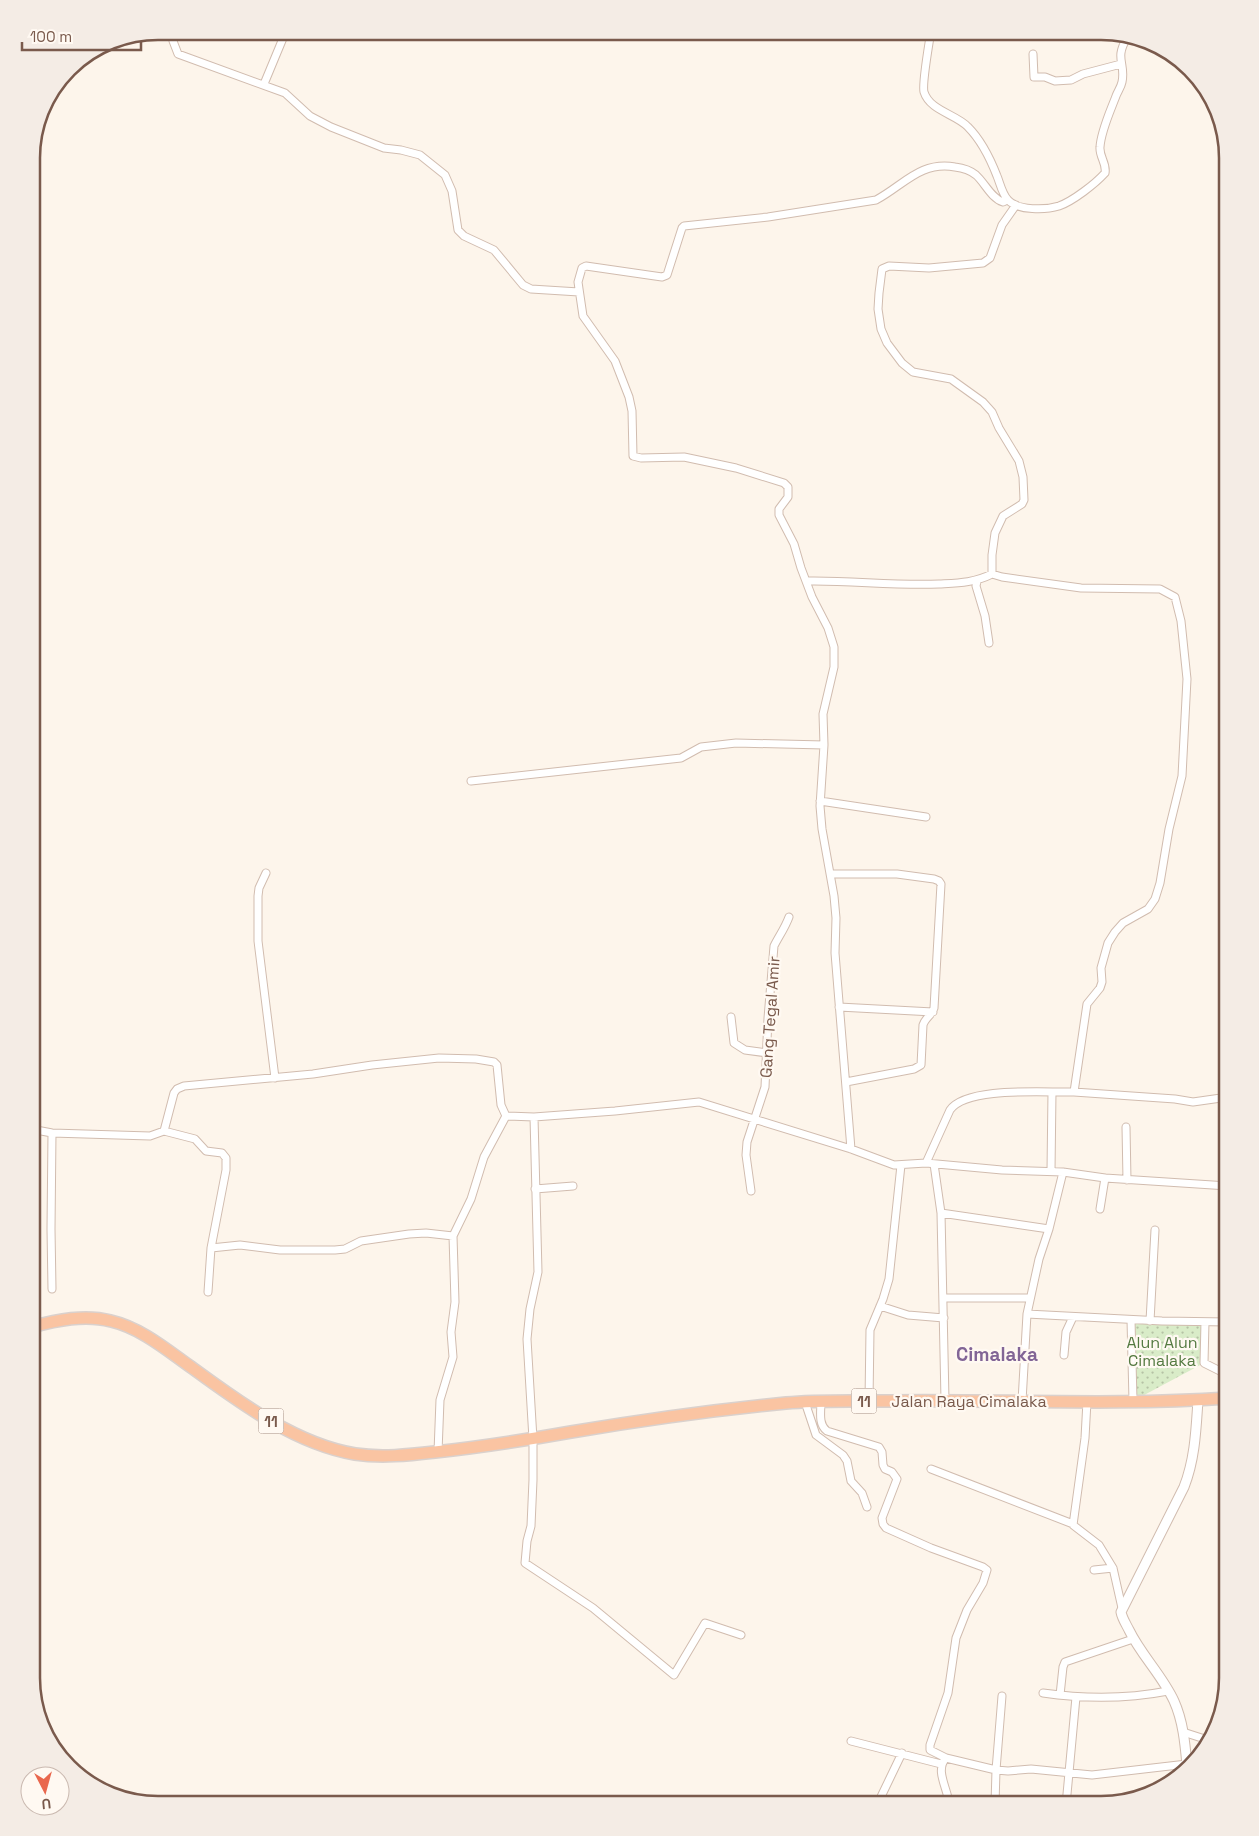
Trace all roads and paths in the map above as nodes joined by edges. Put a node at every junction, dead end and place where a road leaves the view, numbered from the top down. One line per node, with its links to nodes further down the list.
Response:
1 (174, 40): 7 (street)
2 (282, 40): 7 (street)
3 (930, 40): 8 (street)
4 (1125, 42): 6 (street)
5 (1033, 54): 6 (street)
6 (1121, 64): 9 (street)
7 (264, 84): 10 (street)
8 (1007, 200): 9 (street); 10 (street)
9 (1016, 205): 11 (street)
10 (579, 292): 12 (street)
11 (992, 574): 13 (street); 29 (street)
12 (806, 581): 13 (street); 15 (street)
13 (977, 581): 14 (street)
14 (989, 643)
15 (824, 746): 16 (street); 17 (street)
16 (471, 782)
17 (820, 801): 18 (street); 20 (street)
18 (926, 817)
19 (266, 873): 26 (street)
20 (831, 874): 22 (street); 23 (street)
21 (790, 917): 25 (street, Gang Tegal Amir)
22 (840, 1007): 23 (street); 27 (street)
23 (933, 1012): 27 (street)
24 (731, 1017): 25 (street)
25 (768, 1053): 33 (street, Gang Tegal Amir)
26 (275, 1078): 31 (street); 36 (street)
27 (846, 1082): 38 (street)
28 (1052, 1092): 29 (street); 39 (street); 42 (street)
29 (1074, 1092): 30 (street)
30 (1219, 1098)
31 (506, 1116): 32 (street); 54 (street)
32 (534, 1117): 33 (street); 48 (street)
33 (754, 1119): 38 (street); 49 (street, Gang Tegal Amir)
34 (1126, 1127): 45 (street)
35 (40, 1131): 37 (street)
36 (164, 1131): 37 (street); 55 (street)
37 (52, 1133): 56 (street)
38 (851, 1149): 41 (street)
39 (926, 1163): 40 (street); 41 (street)
40 (934, 1164): 42 (street); 51 (street)
41 (900, 1165): 60 (street)
42 (1051, 1171): 43 (street)
43 (1062, 1172): 44 (street); 52 (street)
44 (1105, 1178): 45 (street); 50 (street)
45 (1127, 1180): 46 (street)
46 (1219, 1185)
47 (574, 1186): 48 (street)
48 (535, 1188): 80 (street)
49 (751, 1191)
50 (1100, 1209)
51 (941, 1213): 52 (street); 58 (street)
52 (1049, 1229): 59 (street)
53 (1154, 1230): 65 (street)
54 (453, 1236): 55 (street); 81 (street)
55 (211, 1248): 57 (street)
56 (52, 1289)
57 (208, 1292)
58 (944, 1298): 59 (street); 63 (street)
59 (1030, 1298): 61 (street)
60 (880, 1306): 63 (street); 74 (street)
61 (1027, 1314): 62 (street); 75 (street)
62 (1073, 1317): 64 (street); 69 (street)
63 (944, 1318): 72 (street)
64 (1131, 1320): 65 (street); 77 (street)
65 (1150, 1321): 66 (street)
66 (1205, 1322): 67 (street); 70 (street)
67 (1219, 1322)
68 (40, 1325): 81 (highway, 11)
69 (1064, 1355)
70 (1219, 1370)
71 (1219, 1399): 73 (highway, 11)
72 (945, 1400): 74 (highway, Jalan Raya Cimalaka / 11); 75 (highway, Jalan Raya Cimalaka / 11)
73 (1198, 1400): 77 (highway, Jalan Raya Cimalaka / 11); 87 (street)
74 (869, 1401): 79 (highway, Jalan Raya Cimalaka / 11)
75 (1022, 1401): 76 (highway, Jalan Raya Cimalaka / 11)
76 (1087, 1401): 77 (highway, Jalan Raya Cimalaka / 11); 84 (street)
77 (1132, 1401)
78 (804, 1402): 79 (highway, Jalan Raya Cimalaka / 11); 80 (highway, Jalan Raya Cimalaka / 11); 83 (street)
79 (821, 1402): 100 (street)
80 (533, 1439): 81 (highway, 11); 88 (street)
81 (438, 1452)
82 (931, 1469): 84 (street)
83 (867, 1507)
84 (1073, 1522): 85 (street)
85 (1113, 1568): 86 (street); 87 (street)
86 (1094, 1570)
87 (1124, 1604): 89 (street)
88 (741, 1635)
89 (1133, 1639): 90 (street); 92 (street)
90 (1168, 1691): 94 (street); 95 (street)
91 (1043, 1693): 92 (street)
92 (1060, 1695): 94 (street)
93 (1002, 1696): 102 (street)
94 (1076, 1696): 103 (street)
95 (1183, 1732): 96 (street); 99 (street)
96 (1202, 1738)
97 (852, 1741): 98 (street)
98 (902, 1753): 100 (street); 104 (street)
99 (1186, 1759)
100 (944, 1761): 102 (street); 105 (street)
101 (1180, 1765): 103 (street)
102 (996, 1770): 103 (street); 106 (street)
103 (1070, 1774): 107 (street)
104 (882, 1796)
105 (948, 1796)
106 (995, 1796)
107 (1067, 1796)

